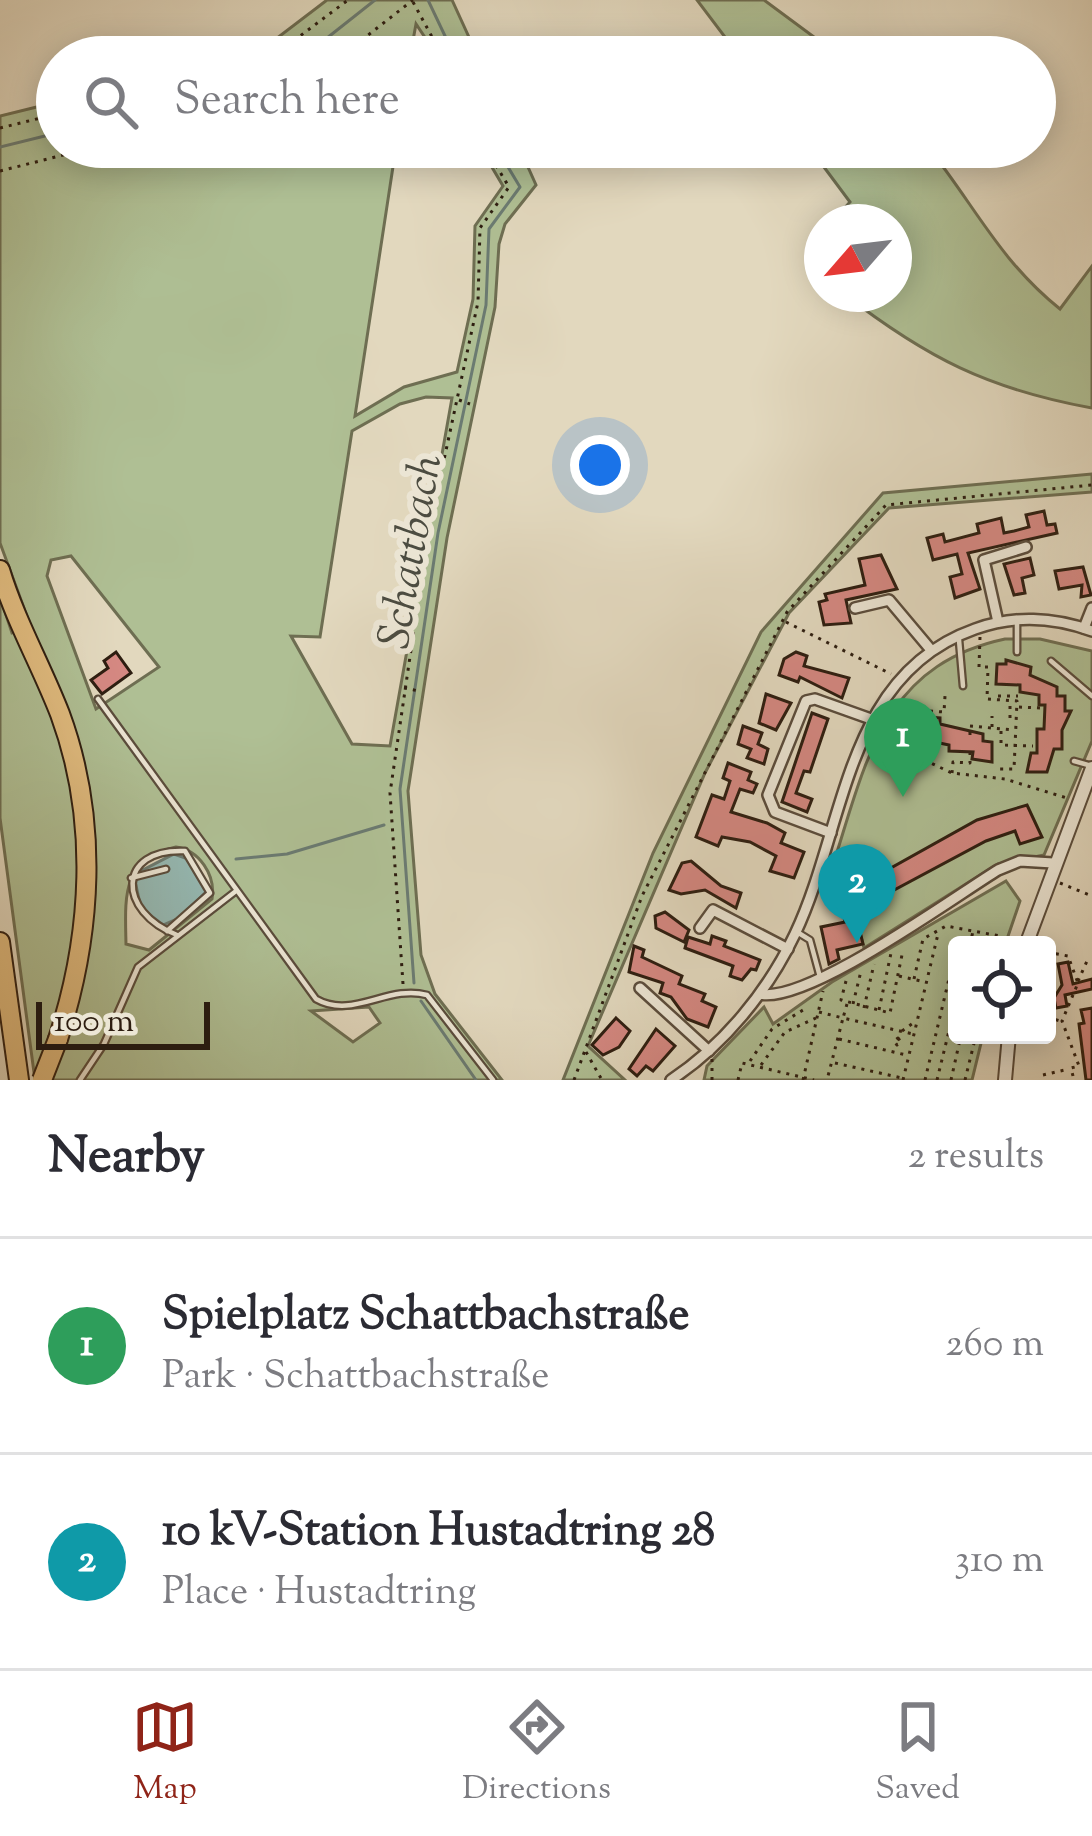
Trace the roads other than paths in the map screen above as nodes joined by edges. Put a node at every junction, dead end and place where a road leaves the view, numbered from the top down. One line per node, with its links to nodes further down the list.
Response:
1 (1026, 547): 6 (street)
2 (0, 570): 36 (highway, bridge)
3 (855, 608): 9 (street)
4 (1092, 608): 7 (street)
5 (1017, 619): 6 (street); 7 (street); 10 (lane)
6 (998, 622): 8 (street)
7 (1088, 629)
8 (958, 634): 9 (street); 12 (lane)
9 (931, 650): 15 (street)
10 (1016, 652)
11 (1051, 661): 13 (lane)
12 (962, 686)
13 (1092, 696)
14 (98, 699): 22 (lane)
15 (871, 719): 18 (street); 18 (street)
16 (1074, 761): 17 (lane)
17 (1092, 767): 20 (street)
18 (831, 833): 25 (street)
19 (166, 869): 21 (lane)
20 (1051, 870): 27 (street); 30 (street)
21 (131, 878): 24 (lane); 24 (lane)
22 (236, 891): 26 (lane); 38 (lane)
23 (700, 928): 29 (street)
24 (167, 931): 26 (lane)
25 (796, 932): 29 (street); 30 (lane)
26 (177, 935): 37 (lane)
27 (1029, 936)
28 (0, 942): 35 (highway)
29 (788, 949): 32 (street)
30 (820, 978): 32 (street)
31 (640, 988): 34 (street)
32 (760, 994): 34 (street)
33 (1008, 1044): 40 (street)
34 (709, 1051): 39 (street)
35 (19, 1080)
36 (42, 1080)
37 (80, 1080)
38 (493, 1080)
39 (671, 1080)
40 (1005, 1080)

